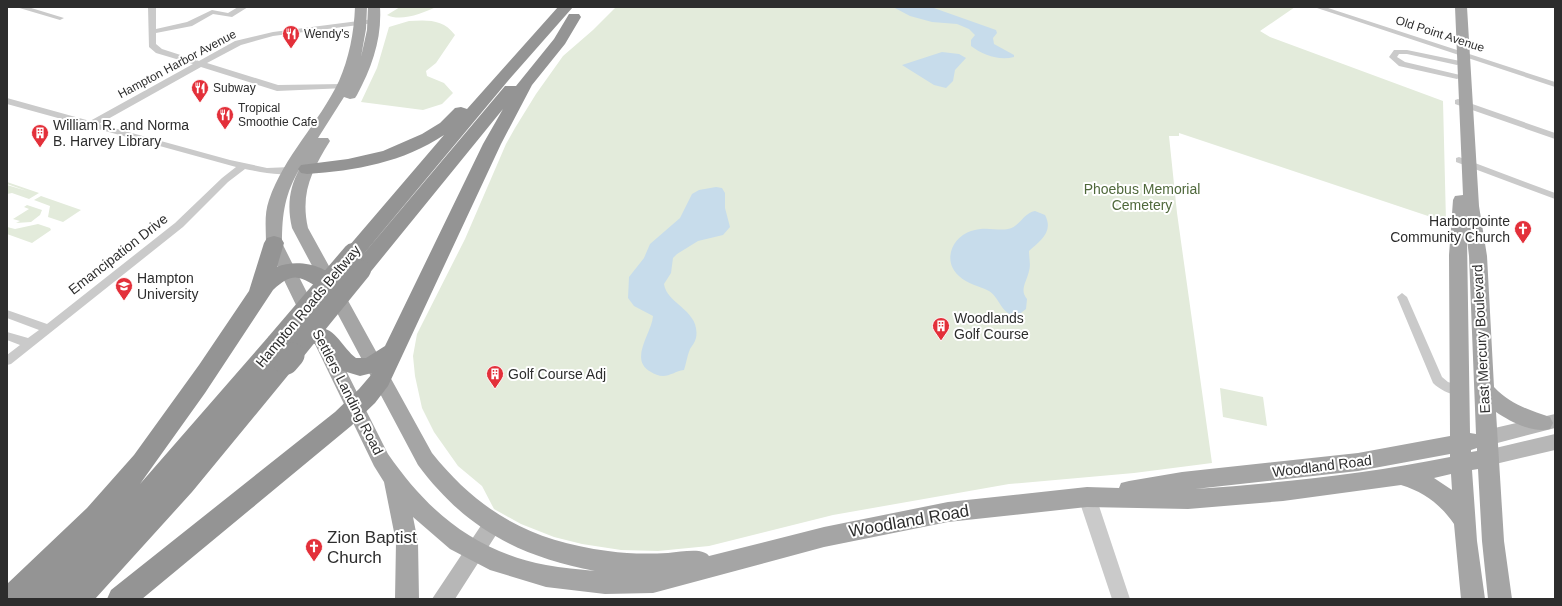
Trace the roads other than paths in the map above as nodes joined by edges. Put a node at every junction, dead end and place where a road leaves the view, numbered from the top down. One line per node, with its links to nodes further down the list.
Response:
1 (20, 7): 11 (street)
2 (152, 7): 12 (street)
3 (244, 7): 12 (street)
4 (361, 7): 10 (main road, Settlers Landing Road)
5 (558, 7): 23 (highway)
6 (1318, 7): 13 (street, Old Point Avenue)
7 (1455, 7): 13 (main road, East Mercury Boulevard)
8 (1461, 7): 13 (main road, East Mercury Boulevard)
9 (574, 10): 35 (highway, Hampton Roads Beltway, bridge); 37 (highway)
10 (370, 17): 14 (street, Hampton Harbor Avenue); 16 (main road, Settlers Landing Road); 23 (main road, Settlers Landing Road)
11 (60, 18)
12 (152, 32): 14 (street)
13 (1458, 62): 13 (street); 15 (street, Old Point Avenue); 18 (main road, East Mercury Boulevard); 18 (main road, East Mercury Boulevard)
14 (199, 64): 16 (street); 19 (street, Hampton Harbor Avenue)
15 (1555, 85)
16 (343, 86): 23 (main road, Settlers Landing Road)
17 (7, 101): 19 (street)
18 (1462, 103): 20 (street); 21 (main road, East Mercury Boulevard)
19 (90, 125): 22 (street)
20 (1555, 136)
21 (1464, 162): 24 (street); 38 (main road, East Mercury Boulevard); 39 (main road, East Mercury Boulevard)
22 (243, 166): 23 (street); 31 (street, Emancipation Drive)
23 (299, 170): 25 (main road, Settlers Landing Road); 27 (main road, Settlers Landing Road)
24 (1555, 196)
25 (274, 243): 26 (main road, Settlers Landing Road); 28 (highway)
26 (287, 272): 27 (highway); 28 (highway); 32 (main road, Settlers Landing Road)
27 (329, 284): 37 (main road, Settlers Landing Road)
28 (259, 294): 52 (highway)
29 (1402, 297): 39 (street)
30 (7, 314): 31 (street)
31 (47, 328): 34 (street, Emancipation Drive)
32 (319, 335): 37 (highway); 40 (main road, Settlers Landing Road)
33 (7, 336): 34 (street)
34 (28, 343): 36 (street, Emancipation Drive)
35 (282, 352): 53 (highway, Hampton Roads Beltway); 54 (highway, Hampton Roads Beltway)
36 (7, 361)
37 (376, 372): 40 (highway); 49 (main road, Settlers Landing Road)
38 (1484, 389): 41 (main road); 43 (main road, East Mercury Boulevard)
39 (1461, 391): 44 (main road, East Mercury Boulevard)
40 (355, 408): 46 (main road, Settlers Landing Road); 55 (highway)
41 (1549, 422): 43 (main road, Woodland Road)
42 (1555, 442): 43 (main road, Woodland Road)
43 (1487, 448): 44 (main road, Woodland Road); 60 (main road, East Mercury Boulevard)
44 (1461, 454): 45 (main road, Woodland Road); 47 (main road, Woodland Road); 48 (main road, East Mercury Boulevard)
45 (1402, 476): 47 (main road, Woodland Road); 48 (main road)
46 (394, 480): 50 (main road, Settlers Landing Road); 56 (main road)
47 (1087, 497): 51 (main road, Woodland Road); 58 (street)
48 (1465, 523): 59 (main road, East Mercury Boulevard)
49 (493, 524): 50 (main road); 51 (main road, Woodland Road)
50 (474, 551): 51 (main road, Woodland Road); 57 (main road)
51 (735, 560)
52 (11, 599)
53 (44, 599)
54 (77, 599)
55 (121, 599)
56 (407, 599)
57 (443, 599)
58 (1121, 599)
59 (1473, 599)
60 (1500, 599)

